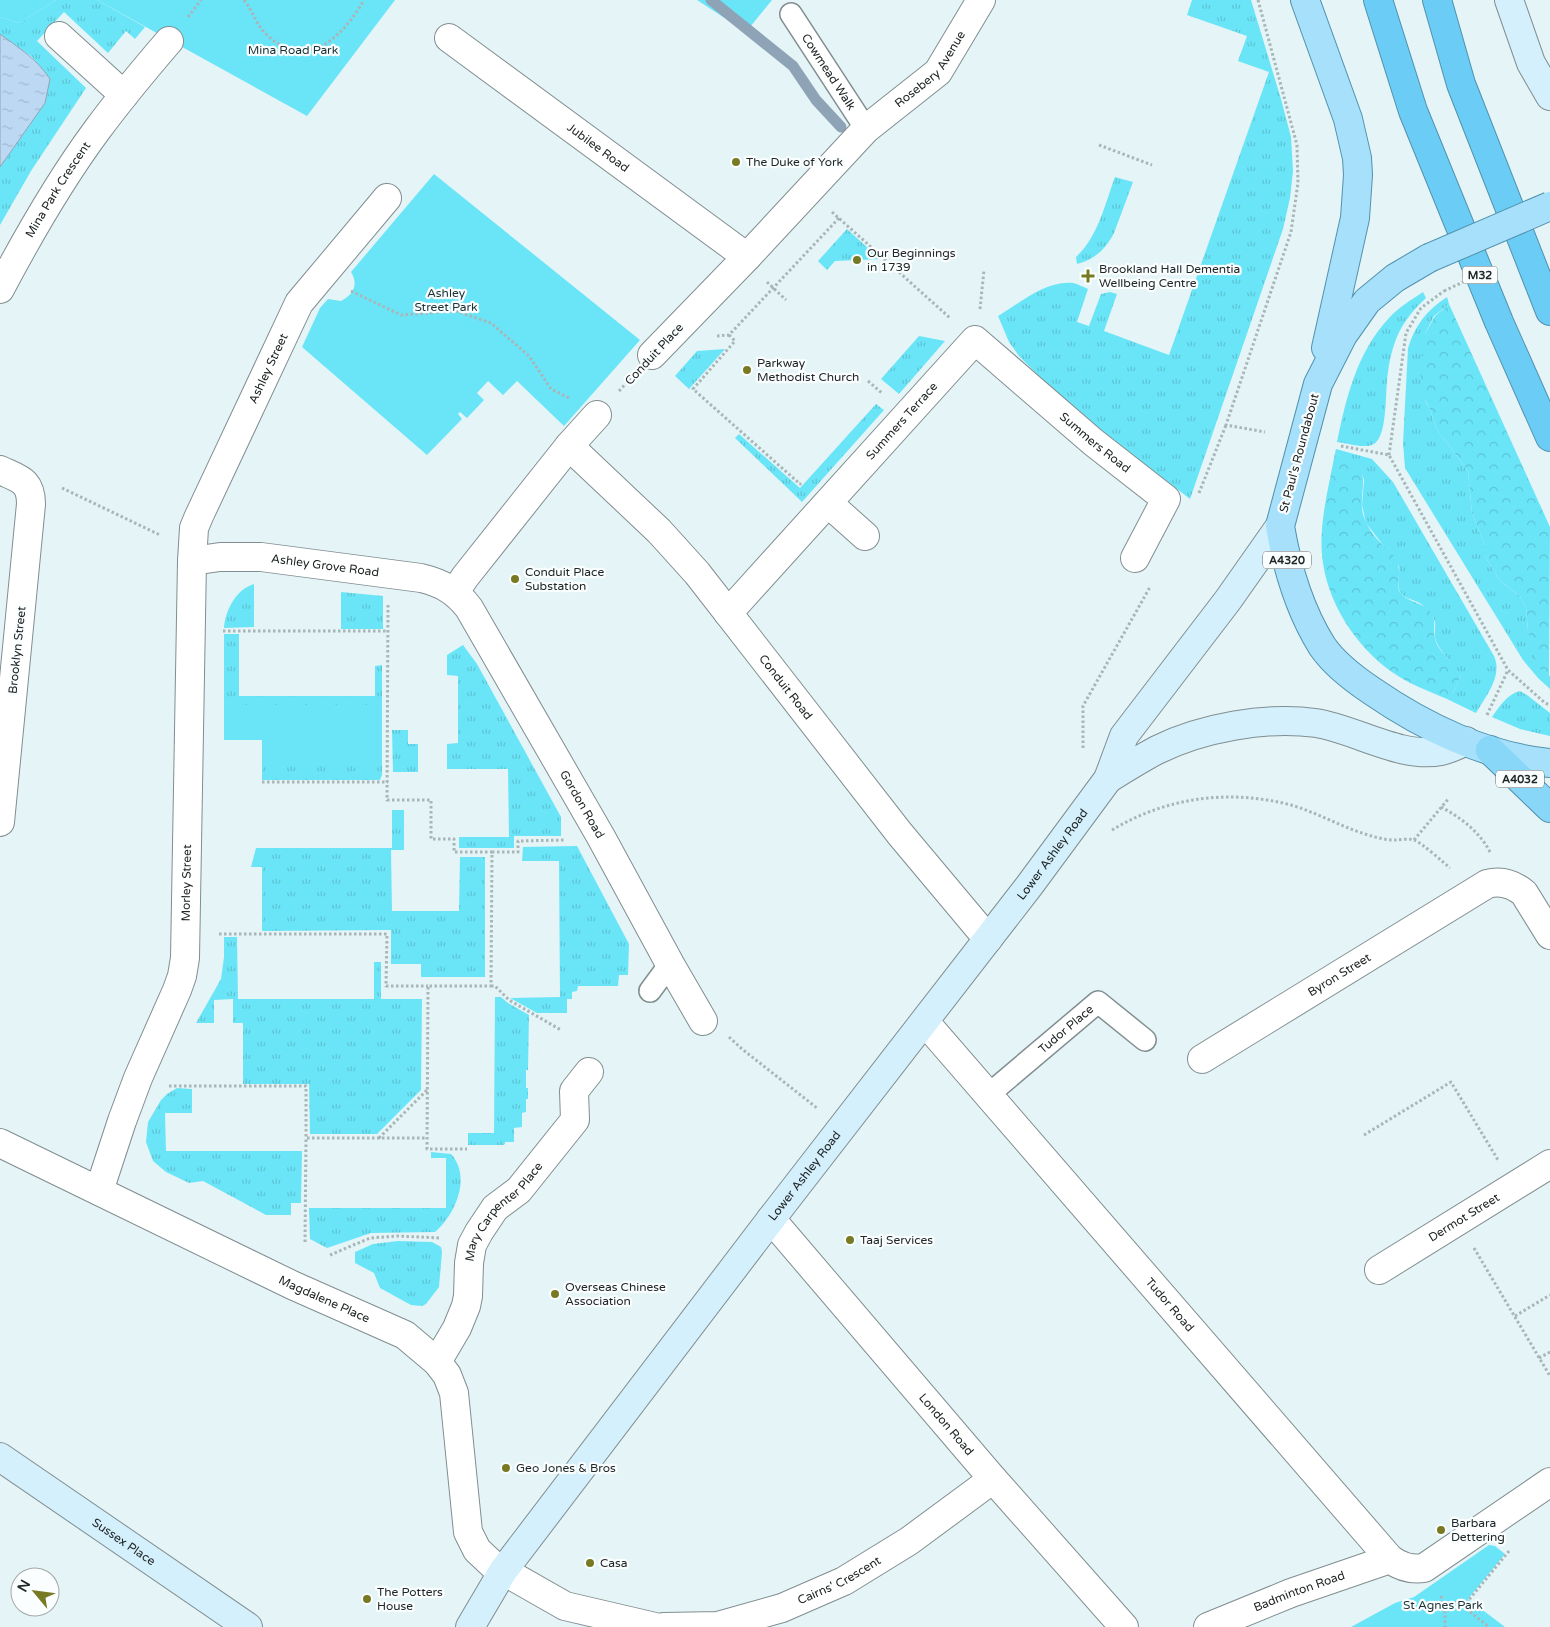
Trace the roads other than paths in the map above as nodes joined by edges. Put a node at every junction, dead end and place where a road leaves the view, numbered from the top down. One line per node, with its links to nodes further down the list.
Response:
1 (981, 0): 12 (street, Rosebery Avenue)
2 (1305, 0): 20 (main road)
3 (1378, 0): 22 (highway, M32)
4 (1437, 0): 17 (highway)
5 (1509, 0): 11 (main road)
6 (791, 14): 12 (lane, Cowmead Walk)
7 (59, 36): 10 (street)
8 (449, 38): 15 (street, Jubilee Road)
9 (169, 41): 10 (street, Mina Park Crescent)
10 (124, 95): 16 (street, Mina Park Crescent)
11 (1550, 96)
12 (866, 129): 15 (street, Conduit Place)
13 (387, 198): 28 (street, Ashley Street)
14 (1550, 206): 20 (main road, St Paul's Roundabout / A4320, bridge)
15 (747, 257): 19 (street, Conduit Place)
16 (0, 289)
17 (1550, 311)
18 (975, 340): 25 (street, Summers Terrace); 29 (street, Summers Road)
19 (652, 355)
20 (1318, 384): 26 (main road, St Paul's Roundabout / A4320)
21 (597, 415): 23 (street)
22 (1550, 437)
23 (569, 446): 30 (street); 31 (street, Conduit Road)
24 (11, 476): 36 (street, Brooklyn Street)
25 (828, 503): 27 (street); 31 (street, Summers Terrace)
26 (1280, 526): 32 (main road, St Paul's Roundabout / A4320); 34 (main road, Lower Ashley Road)
27 (865, 536)
28 (192, 551): 30 (street, Ashley Grove Road); 49 (street, Morley Street)
29 (1135, 558)
30 (455, 592): 39 (street, Gordon Road)
31 (728, 613): 38 (street, Conduit Road)
32 (1478, 746): 33 (main road, St Paul's Roundabout / A4320); 34 (main road, Lower Ashley Road); 35 (highway, A4032)
33 (1550, 763)
34 (1108, 779): 38 (main road, Lower Ashley Road)
35 (1550, 808)
36 (0, 822)
37 (1550, 936): 44 (street, Byron Street)
38 (988, 939): 42 (main road, Lower Ashley Road)
39 (670, 964): 40 (lane); 41 (street, Gordon Road)
40 (650, 991)
41 (703, 1021)
42 (925, 1022): 46 (street, Tudor Road); 50 (main road, Lower Ashley Road)
43 (1145, 1040): 46 (lane, Tudor Place)
44 (1202, 1059)
45 (589, 1072): 52 (street, Mary Carpenter Place)
46 (988, 1095): 56 (street, Tudor Road)
47 (0, 1143): 49 (street, Magdalene Place)
48 (1550, 1164): 51 (street, Dermot Street)
49 (99, 1191): 52 (street, Magdalene Place)
50 (772, 1219): 54 (street, London Road); 57 (main road, Lower Ashley Road)
51 (1378, 1270)
52 (436, 1362): 57 (street, Magdalene Place)
53 (0, 1456): 58 (main road, Sussex Place)
54 (992, 1479): 61 (street, Cairns' Crescent); 62 (street, London Road)
55 (1550, 1482): 56 (street, Tudor Road)
56 (1390, 1559): 63 (street, Badminton Road)
57 (503, 1571): 59 (main road, Lower Ashley Road); 60 (street)
58 (248, 1627)
59 (470, 1627)
60 (655, 1627)
61 (664, 1627)
62 (1124, 1627)
63 (1208, 1627)

